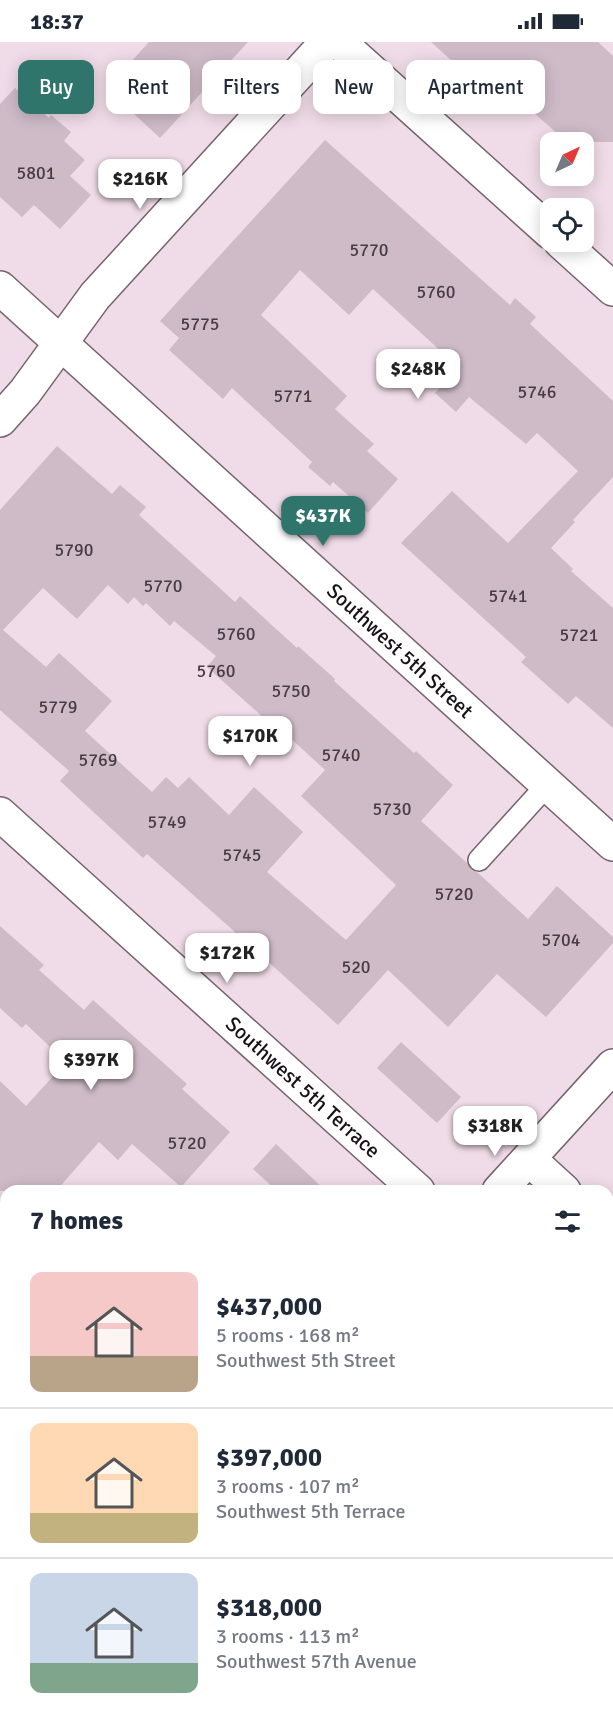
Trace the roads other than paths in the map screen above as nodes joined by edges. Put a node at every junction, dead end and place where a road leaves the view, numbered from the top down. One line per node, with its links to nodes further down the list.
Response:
1 (327, 42): 7 (street)
2 (339, 42): 3 (street)
3 (540, 223)
4 (572, 252): 6 (street)
5 (0, 288): 7 (street, Southwest 5th Street)
6 (613, 289)
7 (60, 344): 8 (street); 9 (street, Southwest 5th Street)
8 (0, 420)
9 (548, 784): 11 (street, Southwest 5th Street); 12 (lane)
10 (0, 814): 15 (street, Southwest 5th Terrace)
11 (613, 844)
12 (479, 860)
13 (613, 1066): 14 (street)
14 (529, 1159): 16 (street); 17 (street)
15 (411, 1185)
16 (505, 1185)
17 (557, 1185)

